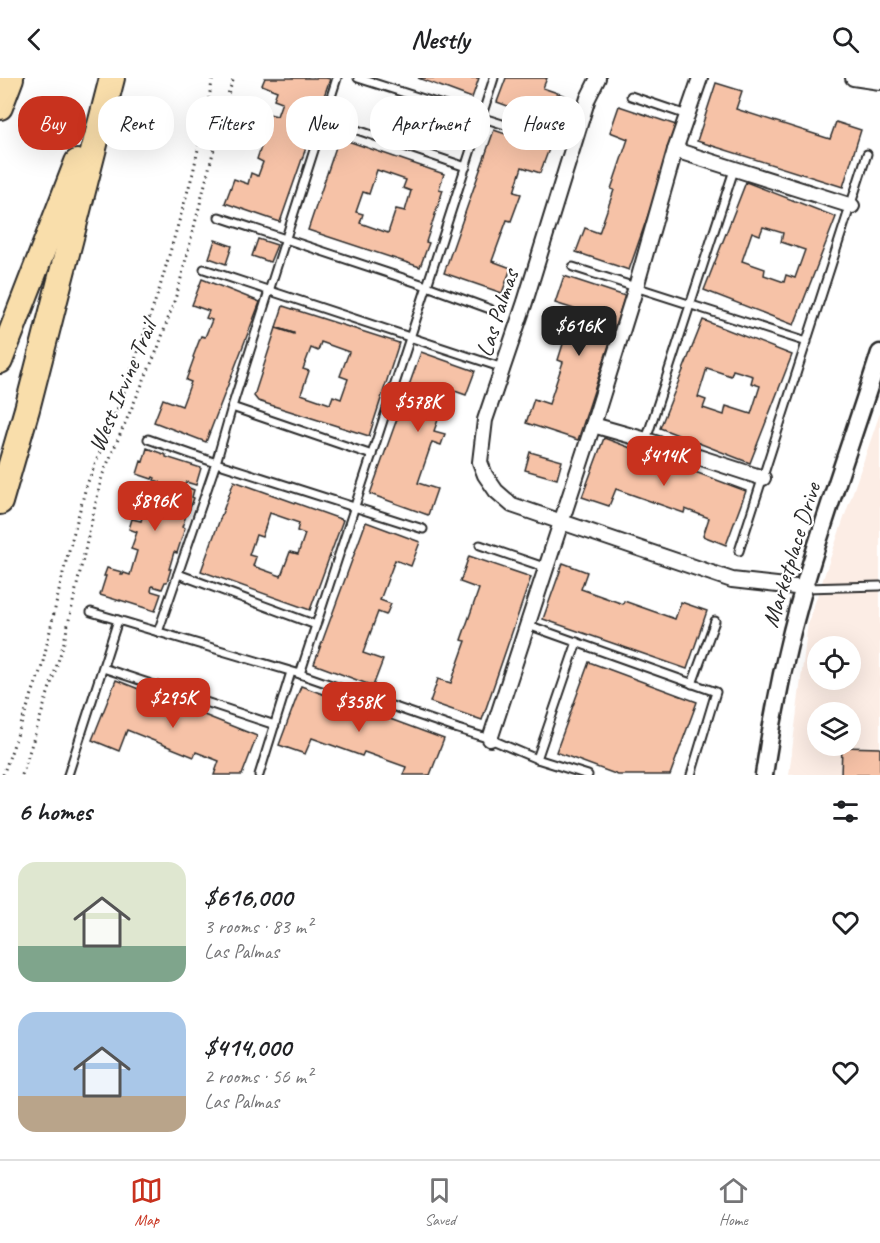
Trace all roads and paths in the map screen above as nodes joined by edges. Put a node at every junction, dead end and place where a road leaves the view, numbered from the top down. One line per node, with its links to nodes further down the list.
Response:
1 (11, 78): 16 (highway)
2 (111, 78): 38 (highway); 47 (highway)
3 (213, 78): 71 (path)
4 (234, 78): 72 (path, West Irvine Trail)
5 (337, 78): 12 (lane)
6 (358, 78): 13 (lane)
7 (494, 78): 14 (lane)
8 (598, 78): 39 (street, Las Palmas)
9 (700, 78): 17 (street)
10 (852, 78): 11 (street)
11 (880, 82)
12 (332, 96)
13 (414, 96)
14 (489, 96)
15 (631, 96): 17 (lane)
16 (0, 107)
17 (687, 115): 21 (street)
18 (358, 130): 23 (lane)
19 (315, 150): 27 (lane)
20 (472, 150): 23 (lane)
21 (675, 150): 24 (street); 31 (street)
22 (867, 154): 25 (lane)
23 (466, 167): 30 (lane)
24 (734, 170): 25 (street); 33 (lane)
25 (852, 206): 36 (lane)
26 (219, 217): 27 (lane)
27 (286, 239): 30 (lane); 32 (lane)
28 (573, 267): 31 (lane)
29 (204, 269): 32 (lane)
30 (427, 286): 34 (lane); 35 (lane)
31 (636, 287): 33 (lane); 41 (street)
32 (270, 290): 35 (lane); 40 (lane)
33 (690, 305): 36 (lane); 43 (lane)
34 (490, 309)
35 (411, 337): 39 (lane); 44 (lane)
36 (807, 342): 46 (lane)
37 (880, 353): 56 (street, Marketplace Drive)
38 (0, 361)
39 (503, 368): 49 (street, Las Palmas)
40 (232, 407): 44 (lane); 45 (lane)
41 (593, 425): 43 (street); 49 (street)
42 (148, 439): 45 (lane)
43 (646, 440): 46 (street)
44 (372, 455): 48 (lane)
45 (216, 463): 48 (lane); 54 (lane)
46 (763, 478): 52 (lane)
47 (0, 502)
48 (355, 508): 50 (lane); 60 (lane)
49 (561, 522): 53 (street); 56 (street, Las Palmas)
50 (423, 529)
51 (480, 545): 53 (lane)
52 (739, 551)
53 (547, 568): 61 (street)
54 (178, 574): 60 (lane); 62 (lane)
55 (880, 586): 56 (lane)
56 (804, 588): 77 (street, Marketplace Drive)
57 (92, 612): 58 (lane)
58 (118, 620): 62 (lane); 64 (lane)
59 (715, 621): 67 (lane)
60 (316, 625): 66 (lane)
61 (528, 625): 63 (lane); 69 (street)
62 (159, 632): 65 (lane)
63 (577, 642): 67 (lane); 70 (lane)
64 (103, 668): 68 (lane); 73 (lane)
65 (291, 672): 66 (lane); 68 (lane)
66 (300, 674): 69 (lane)
67 (692, 684): 76 (lane)
68 (275, 725): 74 (lane)
69 (490, 739): 70 (lane)
70 (537, 759): 75 (lane)
71 (3, 775)
72 (22, 775)
73 (68, 775)
74 (259, 775)
75 (588, 775)
76 (691, 775)
77 (764, 775)

